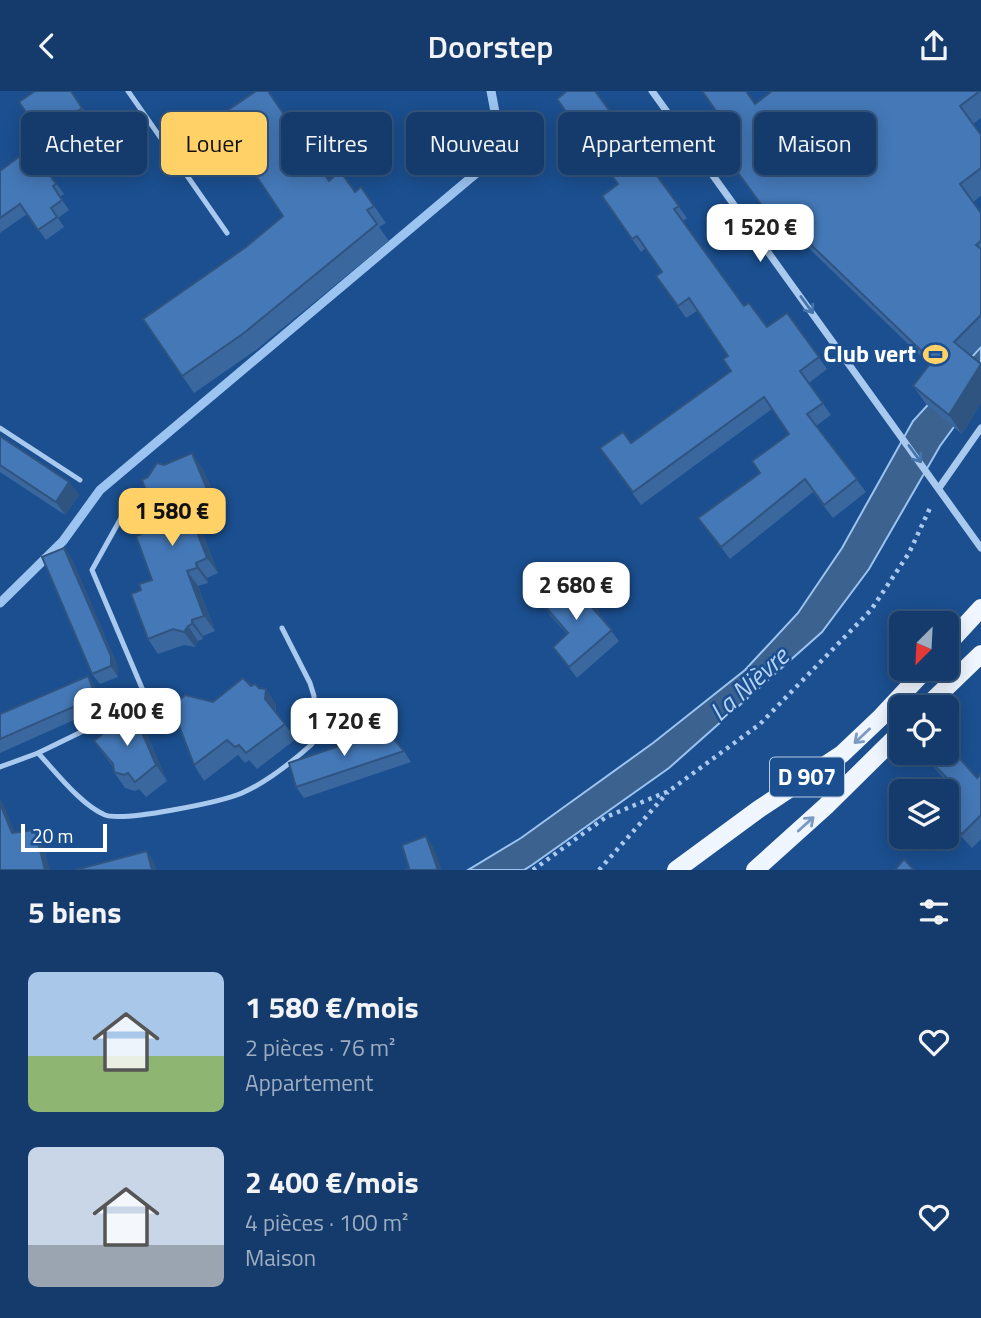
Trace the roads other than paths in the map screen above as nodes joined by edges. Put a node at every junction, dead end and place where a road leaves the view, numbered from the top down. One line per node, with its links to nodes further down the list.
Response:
1 (128, 91): 3 (lane)
2 (652, 91): 7 (street, one-way to 7)
3 (227, 233)
4 (0, 428): 6 (lane)
5 (981, 428): 7 (street)
6 (80, 480)
7 (939, 488): 9 (street)
8 (131, 500): 17 (lane)
9 (981, 548)
10 (981, 607): 12 (main road)
11 (282, 628): 17 (lane)
12 (959, 632)
13 (981, 654): 15 (main road)
14 (915, 681): 19 (main road, D 907, one-way to 19)
15 (938, 695)
16 (889, 744): 20 (main road, D 907, one-way to 16)
17 (37, 753): 18 (lane)
18 (0, 767)
19 (676, 870)
20 (755, 870)

